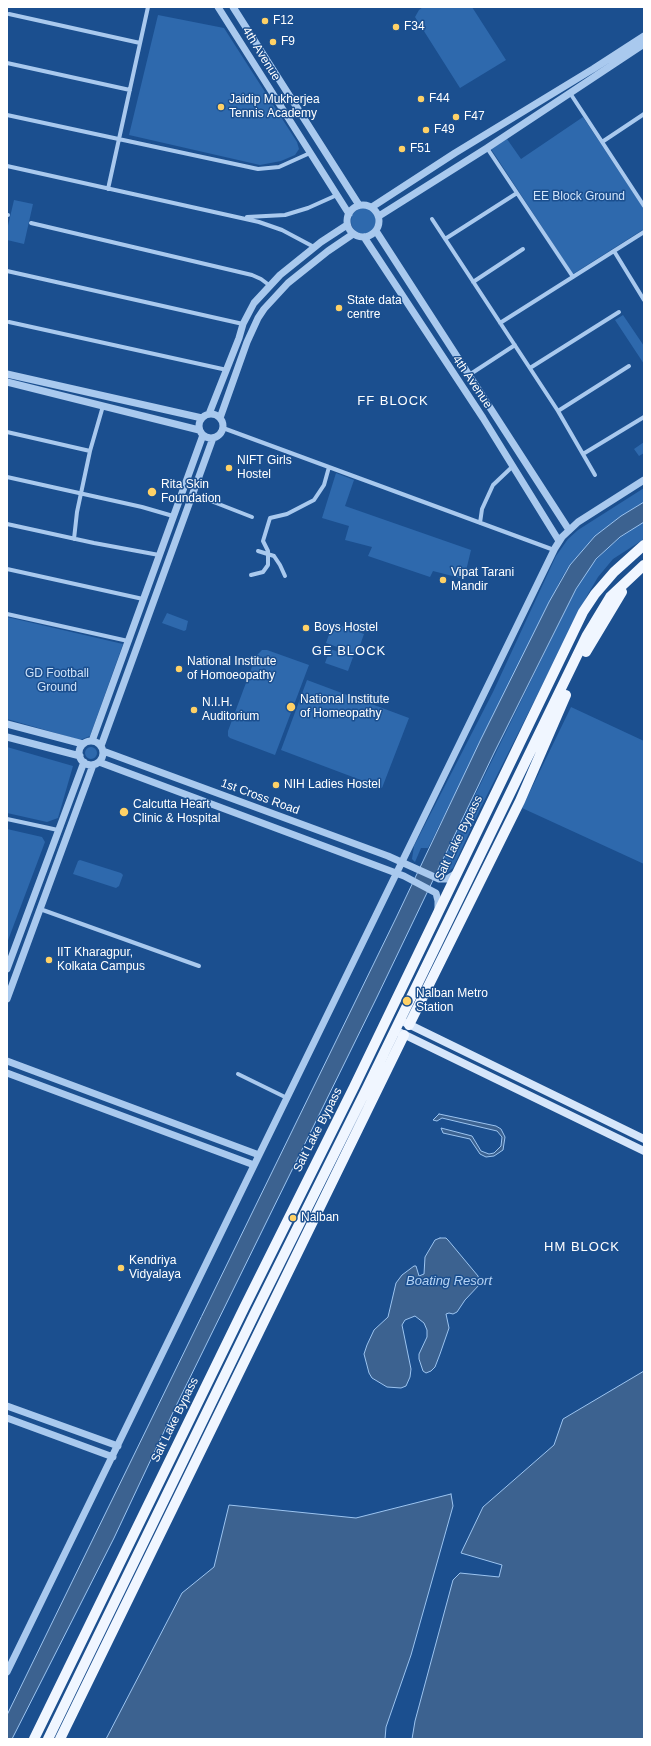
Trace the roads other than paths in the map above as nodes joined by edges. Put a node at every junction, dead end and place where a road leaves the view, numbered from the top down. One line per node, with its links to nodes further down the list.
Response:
1 (148, 7): 6 (street)
2 (218, 7): 10 (street, 4th Avenue)
3 (233, 7): 8 (street, 4th Avenue)
4 (9, 14): 6 (street)
5 (644, 36): 11 (street)
6 (140, 43): 12 (street)
7 (644, 44): 11 (street)
8 (266, 59): 10 (street); 14 (street, 4th Avenue)
9 (7, 63): 12 (street)
10 (254, 65): 17 (street, 4th Avenue)
11 (595, 72): 13 (street); 22 (street)
12 (130, 90): 18 (street)
13 (570, 93): 19 (street); 20 (street)
14 (300, 113): 17 (street); 28 (street, 4th Avenue)
15 (644, 114): 19 (street)
16 (7, 115): 18 (street)
17 (289, 119): 21 (street, 4th Avenue)
18 (119, 140): 21 (street); 25 (street)
19 (602, 142): 29 (street)
20 (487, 148): 23 (street); 26 (street)
21 (310, 153): 27 (street, 4th Avenue)
22 (455, 153): 23 (street); 30 (street)
23 (462, 164): 32 (street)
24 (7, 166): 25 (street)
25 (108, 188): 33 (street)
26 (517, 193): 41 (street); 46 (street)
27 (336, 195): 31 (street, 4th Avenue); 33 (street)
28 (359, 205): 30 (street); 31 (street)
29 (644, 206)
30 (372, 207): 32 (street)
31 (349, 214): 36 (street)
32 (379, 216): 37 (street)
33 (236, 217): 42 (street)
34 (432, 219): 41 (street)
35 (31, 223): 48 (street)
36 (347, 224): 39 (street); 42 (street)
37 (376, 231): 40 (street); 59 (street, 4th Avenue)
38 (644, 232): 44 (street)
39 (353, 234): 40 (street); 71 (street)
40 (364, 237): 72 (street, 4th Avenue)
41 (444, 239): 47 (street)
42 (314, 247): 48 (street)
43 (523, 249): 47 (street)
44 (614, 251): 46 (street); 49 (street)
45 (7, 270): 53 (street)
46 (573, 277): 52 (street)
47 (473, 282): 52 (street)
48 (269, 286): 53 (street)
49 (644, 300)
50 (620, 312): 56 (street)
51 (9, 322): 57 (street)
52 (500, 323): 54 (street)
53 (243, 324): 57 (street)
54 (515, 345): 56 (street); 59 (street)
55 (629, 366): 65 (street)
56 (530, 368): 65 (street)
57 (226, 370): 67 (street)
58 (7, 374): 61 (street)
59 (469, 375): 66 (street, 4th Avenue)
60 (7, 382): 62 (street)
61 (69, 388): 62 (street); 63 (street)
62 (67, 397): 64 (street)
63 (143, 405): 68 (street); 70 (street)
64 (103, 406): 68 (street); 77 (street)
65 (558, 411): 78 (street)
66 (492, 412): 72 (street); 91 (street, 4th Avenue)
67 (209, 414): 70 (street); 71 (street)
68 (140, 415): 75 (street)
69 (644, 417): 78 (street)
70 (202, 418): 75 (street)
71 (220, 418): 73 (street)
72 (483, 418): 80 (street, 4th Avenue)
73 (223, 428): 76 (street); 79 (street)
74 (7, 432): 77 (street)
75 (201, 432): 76 (street); 86 (street)
76 (213, 438): 85 (street)
77 (90, 451): 84 (street)
78 (583, 454): 81 (street)
79 (329, 467): 88 (street); 98 (street)
80 (512, 467): 88 (street); 94 (street, 4th Avenue)
81 (595, 475)
82 (7, 477): 84 (street)
83 (644, 480): 91 (street)
84 (81, 493): 86 (street); 93 (street)
85 (193, 494): 87 (street); 92 (street)
86 (173, 516): 90 (street)
87 (252, 517)
88 (480, 523): 96 (street)
89 (7, 524): 93 (street)
90 (169, 527): 92 (street); 100 (street)
91 (569, 530): 94 (street)
92 (179, 531): 116 (street)
93 (74, 539): 100 (street)
94 (559, 541): 96 (street)
95 (644, 546): 101 (main road, Salt Lake Bypass)
96 (554, 550): 127 (street)
97 (258, 551): 98 (street)
98 (268, 554): 104 (street); 105 (street)
99 (644, 554): 101 (main road)
100 (159, 555): 107 (street)
101 (624, 564): 110 (main road, Salt Lake Bypass)
102 (644, 565): 106 (main road, Salt Lake Bypass)
103 (7, 568): 107 (street)
104 (251, 575)
105 (285, 576)
106 (623, 587): 111 (main road, Salt Lake Bypass); 111 (main road, Salt Lake Bypass)
107 (143, 599): 109 (street)
108 (7, 614): 109 (street)
109 (128, 641): 114 (street)
110 (548, 687): 111 (main road); 128 (main road, Salt Lake Bypass)
111 (564, 692): 119 (main road, Salt Lake Bypass); 121 (main road, Salt Lake Bypass)
112 (7, 724): 115 (street)
113 (7, 737): 117 (street)
114 (92, 741): 115 (street); 116 (street)
115 (83, 744): 117 (street)
116 (102, 748): 118 (street); 120 (street, 1st Cross Road)
117 (82, 759): 118 (street); 124 (street)
118 (96, 763): 122 (street, 1st Cross Road); 131 (street)
119 (530, 776): 121 (main road); 135 (main road, Salt Lake Bypass)
120 (177, 778): 122 (street); 125 (street, 1st Cross Road)
121 (512, 789): 134 (main road, Salt Lake Bypass)
122 (173, 790): 126 (street, 1st Cross Road)
123 (7, 818): 124 (street)
124 (58, 830): 130 (street)
125 (326, 833): 126 (street); 127 (street, 1st Cross Road)
126 (321, 844): 129 (street, 1st Cross Road)
127 (402, 862): 128 (street, 1st Cross Road); 129 (street)
128 (458, 871): 133 (main road, Salt Lake Bypass)
129 (396, 873): 133 (street, 1st Cross Road); 143 (street)
130 (34, 896): 131 (street); 137 (street)
131 (43, 900): 132 (street)
132 (40, 909): 136 (street); 138 (street)
133 (437, 914): 148 (main road, Salt Lake Bypass)
134 (442, 933): 135 (main road); 139 (main road, Salt Lake Bypass)
135 (446, 950): 139 (main road, Salt Lake Bypass)
136 (198, 966)
137 (7, 967)
138 (7, 999)
139 (403, 1030): 144 (main road); 145 (main road); 149 (main road, Salt Lake Bypass)
140 (7, 1061): 146 (street)
141 (7, 1073): 147 (street)
142 (238, 1074): 143 (street)
143 (287, 1098): 146 (street)
144 (644, 1139)
145 (644, 1151)
146 (259, 1156): 147 (street)
147 (254, 1165): 154 (street)
148 (309, 1177): 149 (main road); 157 (main road, Salt Lake Bypass)
149 (324, 1186): 158 (main road, Salt Lake Bypass); 159 (main road, Salt Lake Bypass)
150 (7, 1406): 152 (street)
151 (7, 1418): 153 (street)
152 (40, 1418): 153 (street); 154 (street)
153 (35, 1429): 155 (street)
154 (118, 1446): 155 (street)
155 (113, 1457): 156 (street)
156 (7, 1672)
157 (34, 1739)
158 (48, 1739)
159 (60, 1739)

